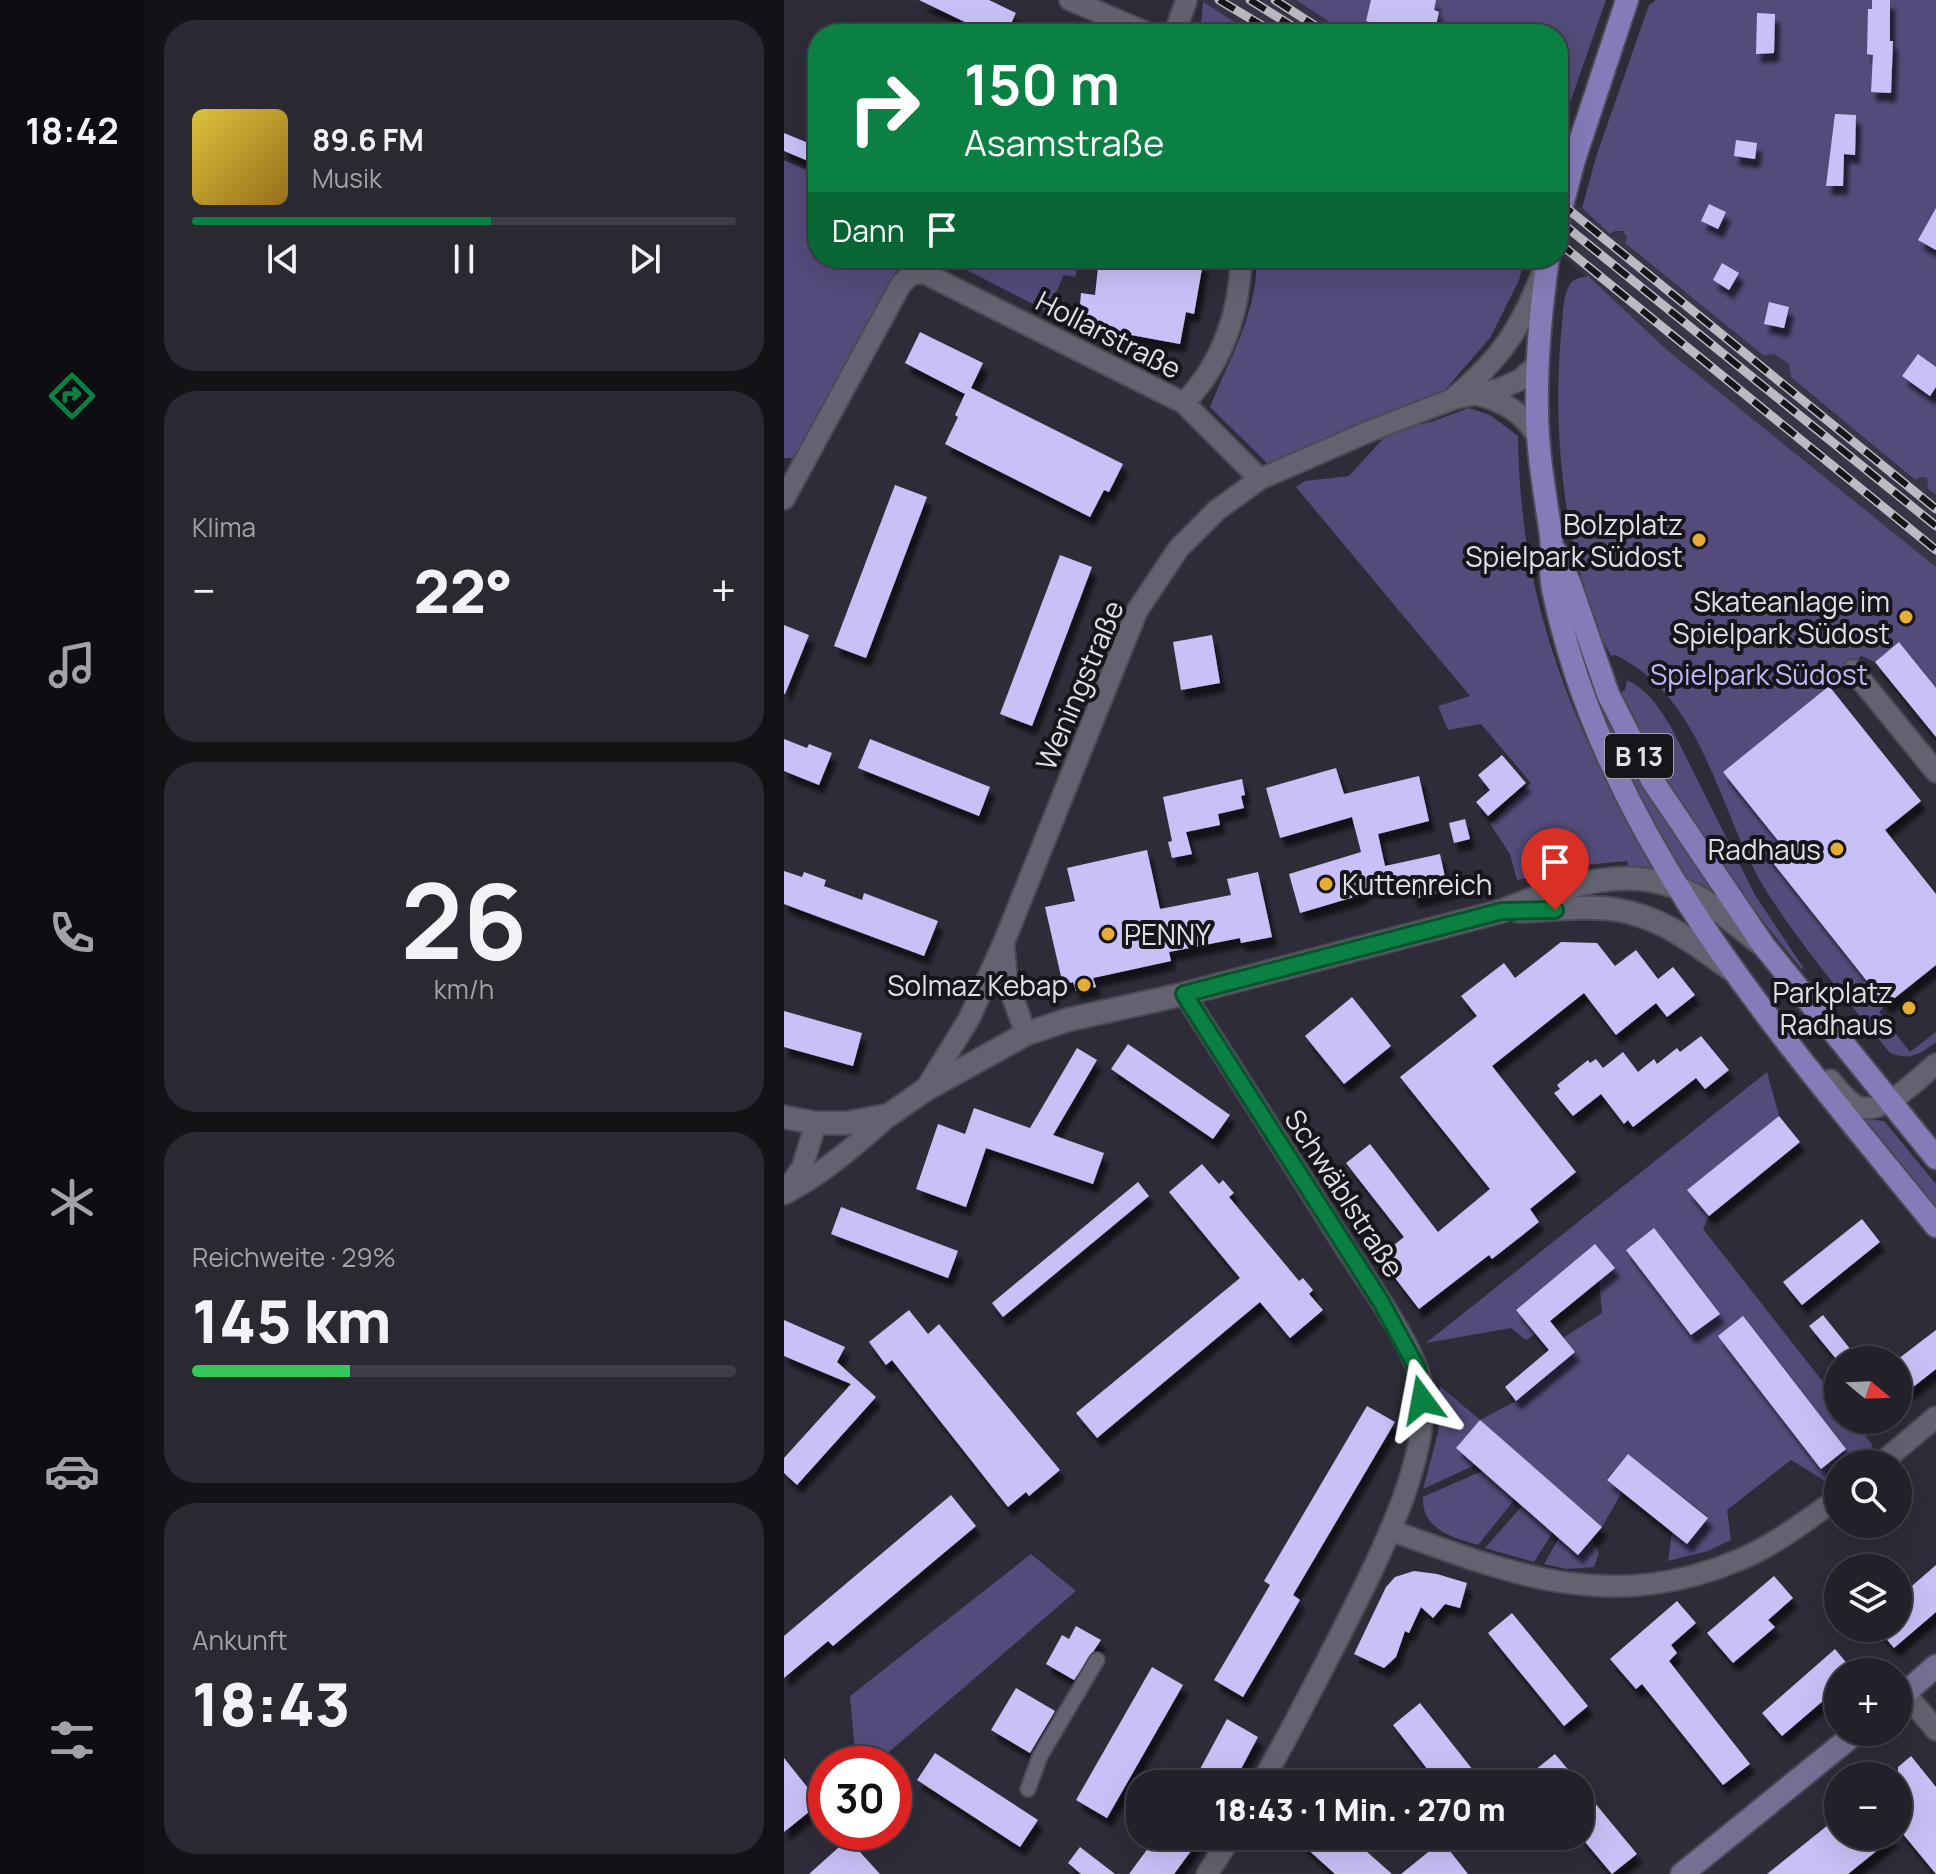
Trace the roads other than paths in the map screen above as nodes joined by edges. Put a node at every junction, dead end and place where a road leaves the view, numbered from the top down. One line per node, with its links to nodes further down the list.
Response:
1 (1070, 0): 4 (street)
2 (1627, 0): 6 (main road)
3 (1186, 2): 5 (street)
4 (1126, 24)
5 (1178, 24)
6 (1568, 183)
7 (1241, 268): 13 (street)
8 (1544, 268): 12 (street, Weningstraße)
9 (1547, 268): 10 (main road, B 13)
10 (1537, 365): 11 (street, Weningstraße); 14 (main road, B 13)
11 (1475, 394): 12 (street, Weningstraße); 14 (street)
12 (1453, 399): 15 (street, Weningstraße)
13 (1184, 403): 15 (street, Hollarstraße); 16 (street, Hollarstraße)
14 (1539, 439): 17 (main road, B 13)
15 (1260, 479): 22 (street, Weningstraße)
16 (787, 487)
17 (1552, 546): 20 (main road, B 13); 23 (main road, B 13)
18 (1853, 670): 19 (street)
19 (1936, 772)
20 (1678, 889): 21 (street); 23 (street); 24 (main road, B 13)
21 (1502, 911): 24 (street); 25 (street)
22 (1004, 942): 26 (street); 29 (street, Weningstraße)
23 (1764, 946): 30 (main road, B 13)
24 (1733, 971): 27 (main road, B 13)
25 (1184, 994): 26 (street); 40 (street, Schwäblstraße)
26 (1026, 1034): 29 (street)
27 (1797, 1056): 30 (street); 36 (main road, B 13)
28 (1936, 1064): 30 (street)
29 (925, 1090): 31 (street)
30 (1889, 1102): 34 (main road, B 13)
31 (889, 1115): 33 (street); 35 (street)
32 (784, 1117): 33 (street)
33 (816, 1123): 35 (street)
34 (1936, 1158)
35 (784, 1193)
36 (1936, 1226)
37 (1936, 1417): 38 (street)
38 (1897, 1450)
39 (1824, 1508): 40 (street)
40 (1390, 1530): 47 (street, Schwäblstraße)
41 (1097, 1660): 48 (street)
42 (1936, 1666): 43 (main road)
43 (1912, 1687)
44 (1912, 1706): 45 (street)
45 (1936, 1730)
46 (1840, 1746): 51 (main road)
47 (1268, 1770)
48 (1028, 1789)
49 (1223, 1850): 50 (street)
50 (1207, 1874)
51 (1682, 1874)

